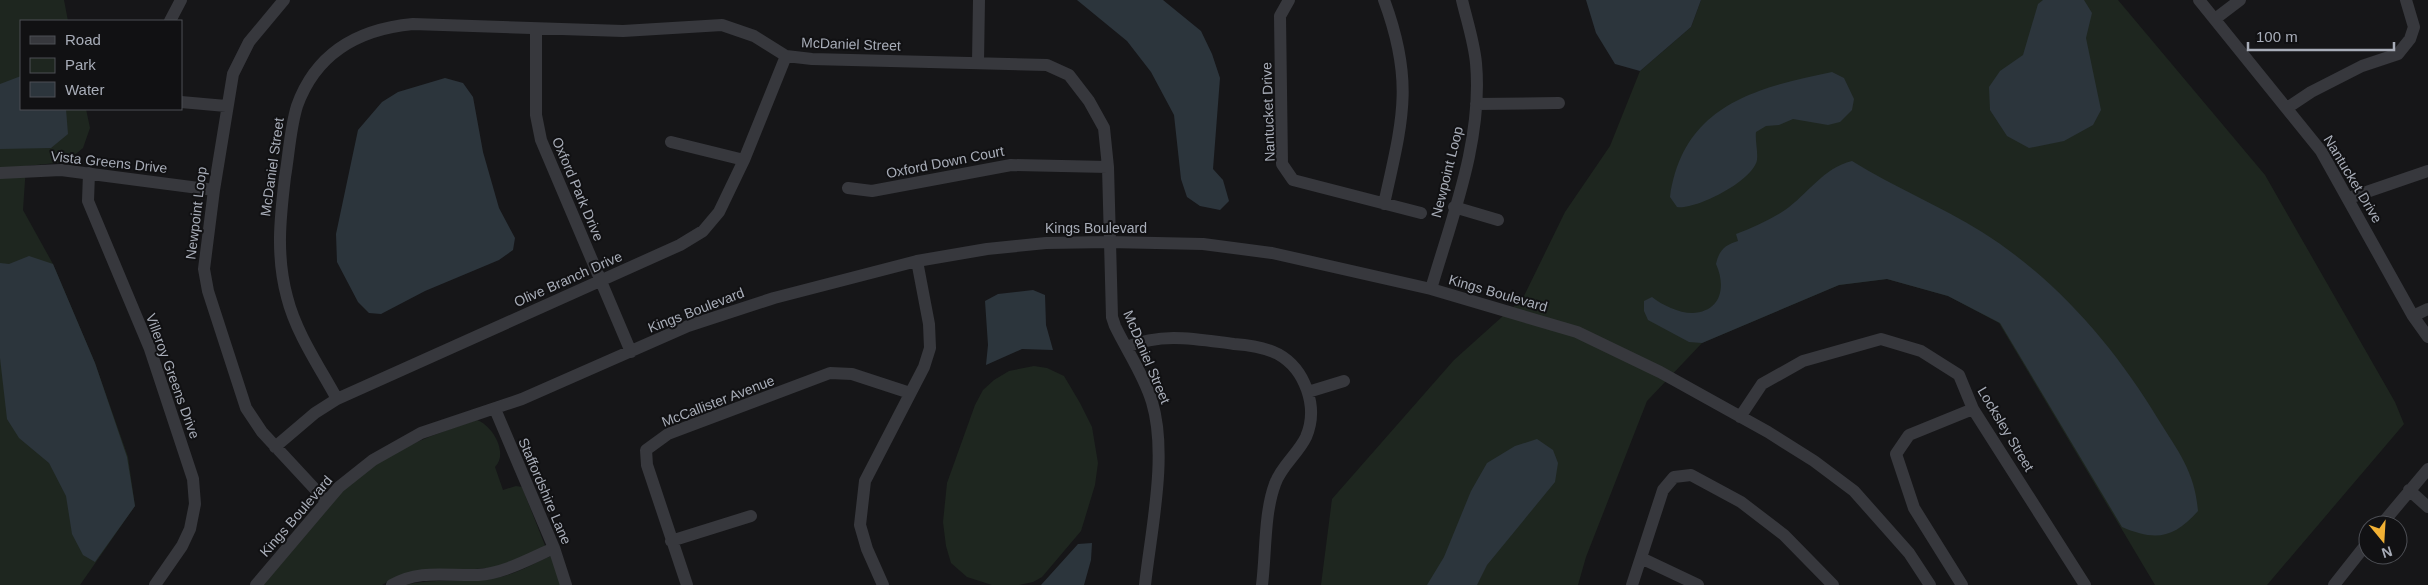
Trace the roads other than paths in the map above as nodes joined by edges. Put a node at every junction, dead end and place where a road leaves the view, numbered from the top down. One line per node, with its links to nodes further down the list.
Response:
1 (181, 0): 11 (street)
2 (284, 0): 18 (street, Newpoint Loop)
3 (979, 0): 14 (street)
4 (1289, 0): 29 (street, Nantucket Drive)
5 (1384, 0): 29 (street)
6 (1463, 0): 17 (street, Newpoint Loop)
7 (2198, 0): 10 (street, Nantucket Drive)
8 (2240, 0): 10 (street)
9 (2406, 0): 19 (street)
10 (2215, 19): 19 (street, Nantucket Drive)
11 (171, 20)
12 (536, 30): 13 (street, McDaniel Street); 35 (street, Oxford Park Drive); 45 (street, McDaniel Street)
13 (786, 56): 14 (street, McDaniel Street); 21 (street, Olive Branch Drive)
14 (978, 62): 22 (street, McDaniel Street)
15 (182, 102): 18 (street)
16 (1560, 103): 17 (street)
17 (1476, 104): 30 (street, Newpoint Loop)
18 (226, 106): 27 (street, Newpoint Loop)
19 (2287, 108): 28 (street, Nantucket Drive)
20 (671, 142): 21 (street)
21 (744, 160): 35 (street, Olive Branch Drive)
22 (1108, 167): 26 (street, Oxford Down Court); 33 (street, McDaniel Street)
23 (2428, 171): 28 (street)
24 (0, 173): 25 (street, Vista Greens Drive)
25 (89, 173): 27 (street, Vista Greens Drive); 60 (street, Villeroy Greens Drive)
26 (848, 188)
27 (214, 190): 49 (street, Newpoint Loop)
28 (2349, 198): 38 (street, Nantucket Drive)
29 (1384, 204): 31 (street, Nantucket Drive)
30 (1454, 207): 32 (street); 36 (street, Newpoint Loop)
31 (1421, 213)
32 (1498, 220)
33 (1109, 242): 34 (street, Kings Boulevard); 36 (street, Kings Boulevard); 40 (street, McDaniel Street)
34 (917, 261): 41 (street, Kings Boulevard); 44 (street)
35 (601, 280): 41 (street, Oxford Park Drive); 45 (street, Olive Branch Drive)
36 (1430, 290): 48 (street, Kings Boulevard)
37 (2428, 308): 38 (street)
38 (2414, 316): 39 (street, Nantucket Drive)
39 (2428, 337)
40 (1126, 347): 43 (street); 66 (street, McDaniel Street)
41 (631, 352): 46 (street, Kings Boulevard)
42 (1344, 381): 43 (street)
43 (1308, 392): 67 (street)
44 (910, 393): 56 (street, McCallister Avenue); 65 (street)
45 (337, 399): 49 (street, Olive Branch Drive)
46 (495, 409): 52 (street, Kings Boulevard); 57 (street, Staffordshire Lane)
47 (1973, 409): 48 (street, Locksley Street); 72 (street); 73 (street, Locksley Street)
48 (1740, 417): 71 (street, Kings Boulevard)
49 (276, 447): 52 (street, Newpoint Loop)
50 (2428, 469): 51 (street)
51 (2409, 490): 53 (street); 54 (street)
52 (326, 501): 61 (street, Kings Boulevard)
53 (2428, 507)
54 (2390, 515)
55 (751, 516): 56 (street)
56 (671, 541): 64 (street, McCallister Avenue)
57 (554, 548): 62 (street); 63 (street, Staffordshire Lane)
58 (2358, 555): 74 (street)
59 (1640, 558): 68 (street); 69 (street); 70 (street)
60 (155, 585)
61 (256, 585)
62 (392, 585)
63 (566, 585)
64 (687, 585)
65 (883, 585)
66 (1145, 585)
67 (1262, 585)
68 (1632, 585)
69 (1698, 585)
70 (1833, 585)
71 (1930, 585)
72 (1962, 585)
73 (2085, 585)
74 (2334, 585)

